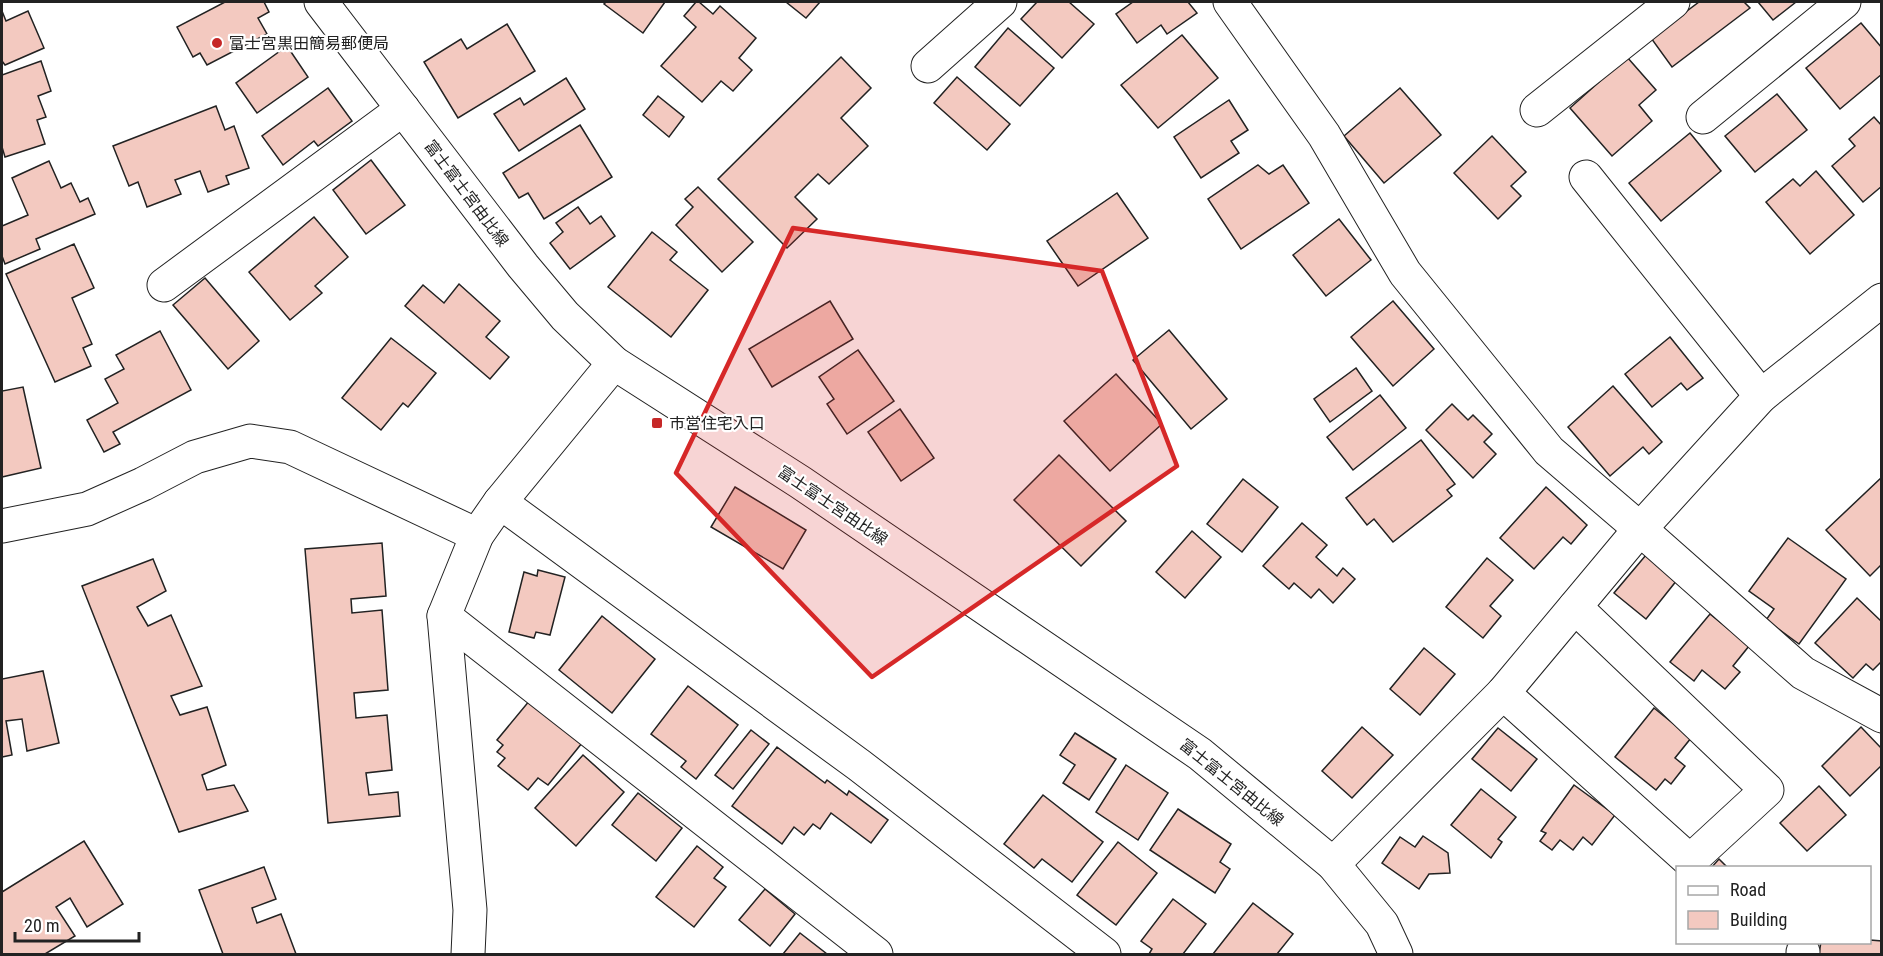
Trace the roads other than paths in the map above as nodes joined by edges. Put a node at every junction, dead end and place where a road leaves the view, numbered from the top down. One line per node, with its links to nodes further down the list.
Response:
1 (1000, 2): 6 (street)
2 (1230, 2): 17 (street)
3 (1673, 2): 8 (street)
4 (1844, 2): 9 (street)
5 (326, 3): 7 (street, 富士富士宮由比線)
6 (927, 66)
7 (404, 109): 11 (street); 13 (street, 富士富士宮由比線)
8 (1537, 110)
9 (1703, 117)
10 (1586, 177): 14 (street)
11 (164, 285)
12 (1881, 300): 14 (street)
13 (614, 363): 15 (street); 23 (street, 富士富士宮由比線)
14 (1761, 396): 17 (street)
15 (500, 502): 18 (street); 26 (street)
16 (2, 526): 18 (street)
17 (1640, 529): 19 (street); 22 (street)
18 (477, 535): 20 (street)
19 (1575, 608): 21 (street); 21 (street)
20 (444, 616): 24 (street); 25 (street)
21 (1503, 693): 23 (street)
22 (1881, 715)
23 (1333, 864): 27 (street, 富士富士宮由比線)
24 (468, 954)
25 (876, 954)
26 (1104, 954)
27 (1396, 954)

